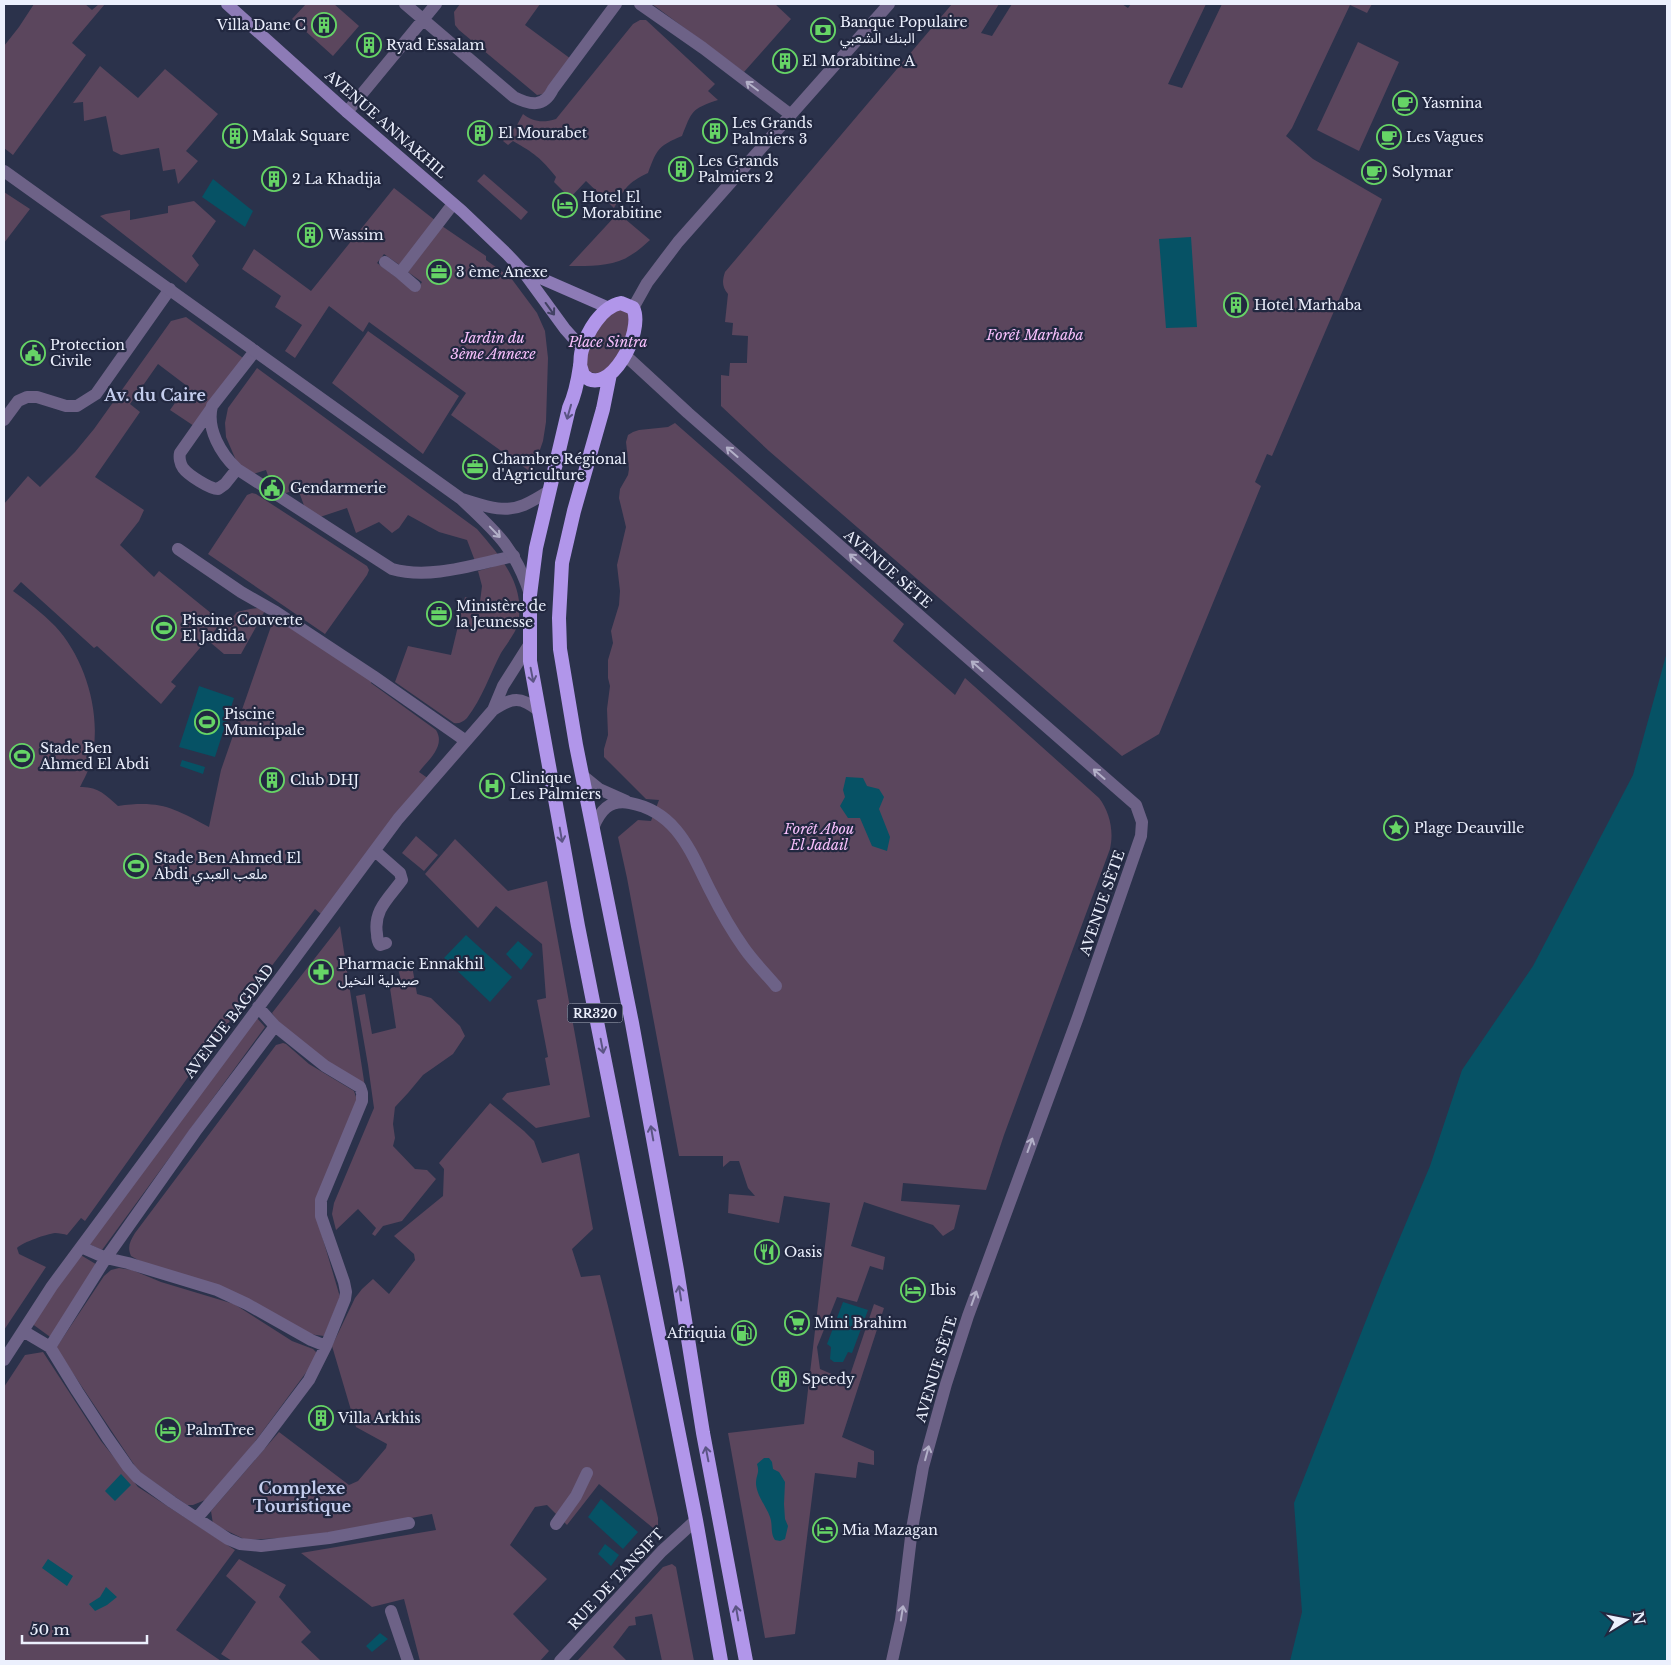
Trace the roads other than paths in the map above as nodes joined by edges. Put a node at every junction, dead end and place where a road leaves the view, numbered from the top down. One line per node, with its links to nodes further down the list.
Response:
1 (227, 4): 8 (main road, AVENUE ANNAKHIL)
2 (405, 4): 7 (street)
3 (436, 4): 7 (street)
4 (616, 4): 7 (street)
5 (640, 4): 9 (street, one-way to 5)
6 (889, 4): 9 (street)
7 (423, 20): 8 (street)
8 (347, 112): 11 (main road, AVENUE ANNAKHIL)
9 (792, 115): 18 (street)
10 (4, 171): 16 (street)
11 (453, 204): 13 (main road, AVENUE ANNAKHIL); 14 (street)
12 (385, 262): 14 (street)
13 (522, 270): 17 (main road, AVENUE ANNAKHIL); 19 (main road, AVENUE ANNAKHIL, one-way to 19)
14 (400, 273): 15 (street)
15 (415, 286)
16 (170, 289): 20 (street); 25 (street)
17 (609, 308): 18 (highway); 19 (highway, RR320)
18 (632, 308): 21 (highway, RR320)
19 (582, 348): 22 (highway, RR320)
20 (254, 350): 24 (street); 28 (street)
21 (625, 355): 23 (highway, RR320); 60 (street, AVENUE SÈTE, one-way to 21)
22 (580, 365): 23 (highway); 27 (highway, RR320, one-way to 27)
23 (610, 374): 36 (highway, RR320)
24 (212, 406): 26 (street); 26 (street)
25 (4, 420)
26 (237, 469): 30 (street)
27 (549, 491): 28 (street); 31 (highway, RR320)
28 (460, 498): 30 (street, one-way to 30)
29 (178, 549): 35 (street)
30 (514, 556): 31 (street)
31 (530, 595): 32 (highway, RR320)
32 (529, 645): 33 (street); 34 (highway, RR320, one-way to 34)
33 (493, 710): 34 (street); 35 (street, AVENUE BAGDAD)
34 (539, 711): 52 (highway, RR320, one-way to 52)
35 (466, 741): 39 (street, AVENUE BAGDAD)
36 (582, 776): 37 (street); 38 (highway, RR320)
37 (632, 803): 38 (street); 41 (street)
38 (593, 828): 59 (highway, RR320, one-way to 38)
39 (375, 851): 40 (street); 42 (street, AVENUE BAGDAD)
40 (386, 943)
41 (776, 986)
42 (258, 1007): 43 (street); 44 (street, AVENUE BAGDAD)
43 (275, 1026): 45 (street); 48 (street)
44 (81, 1247): 45 (street); 46 (street, AVENUE BAGDAD)
45 (106, 1258): 47 (street); 48 (street)
46 (23, 1331): 47 (street); 49 (street, AVENUE BAGDAD)
47 (50, 1346): 51 (street)
48 (326, 1346): 51 (street)
49 (4, 1360)
50 (587, 1473): 54 (street)
51 (197, 1518): 53 (street)
52 (696, 1520): 57 (street, RUE DE TANSIFT); 58 (highway, RR320)
53 (409, 1523)
54 (556, 1524)
55 (391, 1611): 56 (street)
56 (408, 1661)
57 (560, 1661)
58 (721, 1661)
59 (746, 1661)
60 (892, 1661)

